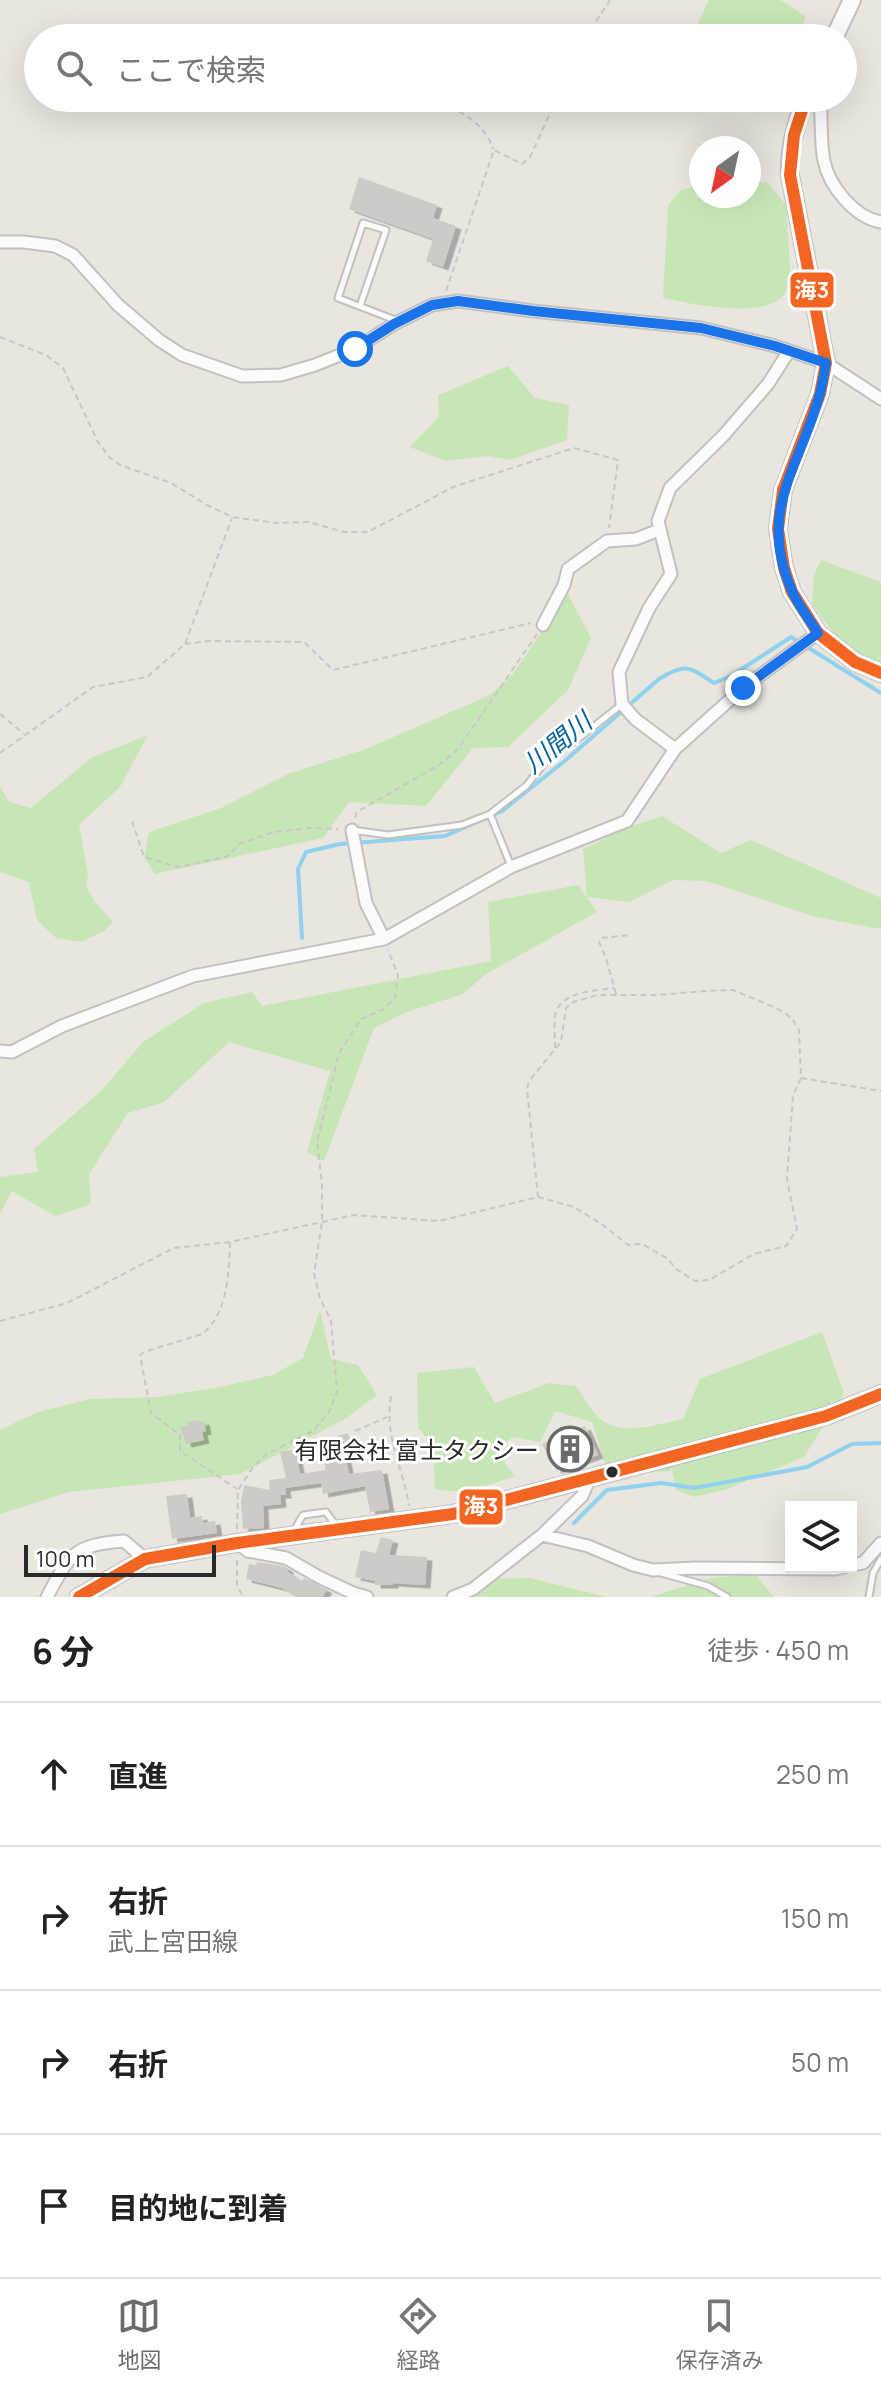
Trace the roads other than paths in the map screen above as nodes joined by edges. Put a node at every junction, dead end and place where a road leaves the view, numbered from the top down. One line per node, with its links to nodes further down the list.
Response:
1 (852, 0): 2 (main road)
2 (841, 24)
3 (801, 112): 10 (main road)
4 (821, 112): 5 (street)
5 (881, 222)
6 (0, 242): 8 (street)
7 (360, 306): 7 (lane); 8 (lane)
8 (399, 321): 9 (street)
9 (789, 351): 10 (street); 12 (street)
10 (826, 363): 11 (street); 14 (main road)
11 (881, 399)
12 (659, 530): 13 (street); 16 (street)
13 (543, 625)
14 (818, 633): 15 (main road); 17 (street)
15 (881, 673)
16 (622, 704): 17 (street); 18 (lane)
17 (675, 749): 20 (street)
18 (490, 814): 19 (lane); 20 (lane)
19 (352, 830): 21 (street)
20 (511, 867): 21 (street)
21 (384, 939): 22 (street)
22 (0, 1051)
23 (881, 1394): 24 (main road)
24 (589, 1480): 25 (street); 26 (main road)
25 (542, 1535): 32 (street); 36 (street)
26 (237, 1543): 28 (main road); 35 (street)
27 (881, 1543): 30 (street)
28 (145, 1559): 33 (street); 34 (main road)
29 (881, 1559): 38 (lane)
30 (857, 1564)
31 (785, 1569): 32 (street)
32 (653, 1570): 37 (lane)
33 (47, 1597)
34 (79, 1597)
35 (367, 1597)
36 (453, 1597)
37 (727, 1597)
38 (869, 1597)

